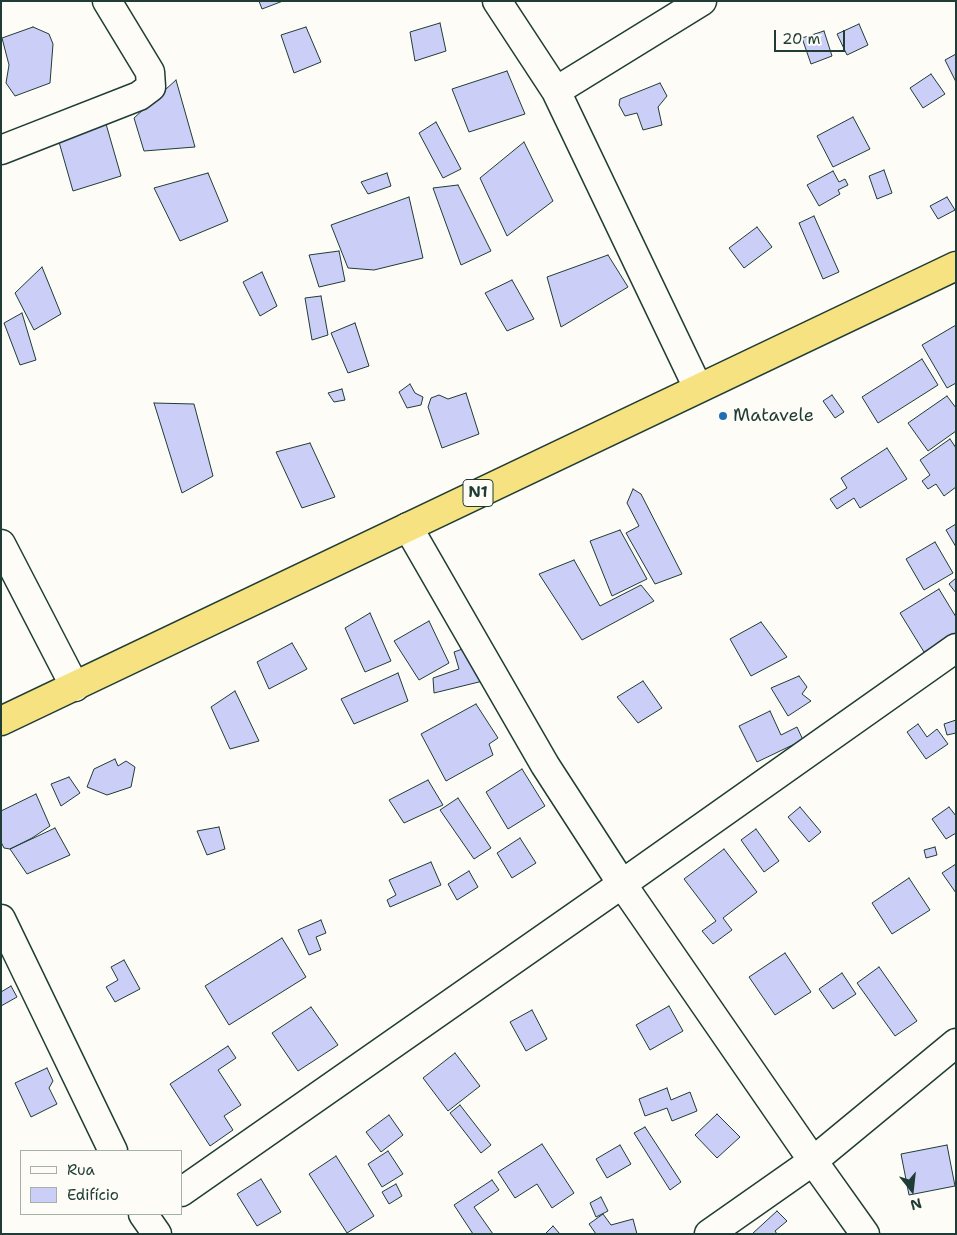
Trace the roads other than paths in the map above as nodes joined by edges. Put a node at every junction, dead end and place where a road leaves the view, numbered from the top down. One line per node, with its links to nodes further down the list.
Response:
1 (107, 1): 5 (street)
2 (497, 1): 4 (street)
3 (702, 1): 4 (street)
4 (556, 91): 7 (street)
5 (1, 150)
6 (956, 266): 7 (highway, N1)
7 (698, 388): 8 (highway, N1)
8 (408, 527): 11 (highway, N1); 13 (street)
9 (1, 544): 11 (street)
10 (956, 648): 13 (street)
11 (75, 687): 12 (highway, N1)
12 (1, 721)
13 (622, 884): 17 (street); 18 (street)
14 (1, 919): 16 (street)
15 (956, 1042): 17 (street)
16 (113, 1150)
17 (813, 1161): 19 (street); 20 (street)
18 (182, 1191)
19 (709, 1234)
20 (865, 1234)

